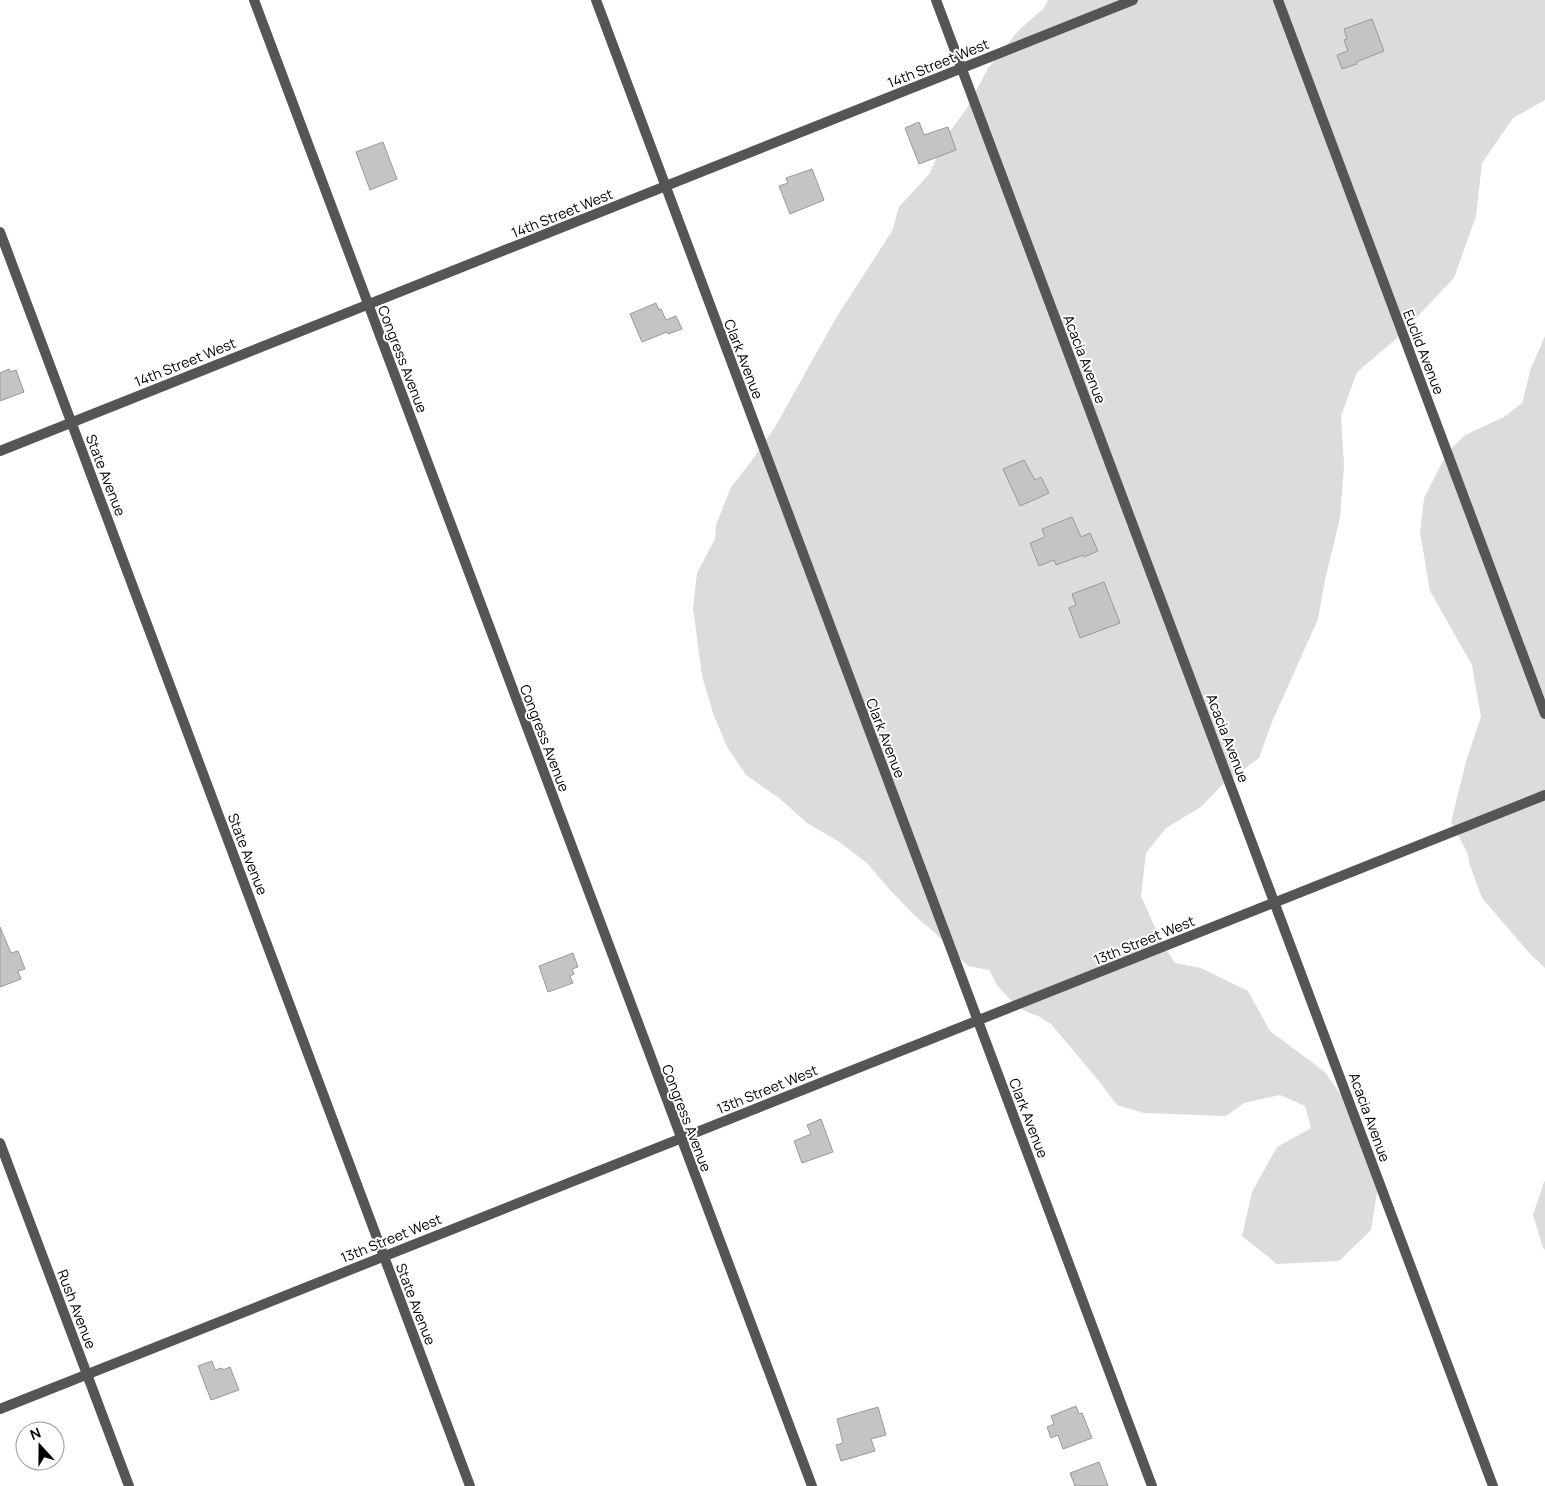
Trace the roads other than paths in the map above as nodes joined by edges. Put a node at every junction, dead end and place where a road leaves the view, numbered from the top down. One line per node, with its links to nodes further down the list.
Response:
1 (254, 0): 9 (street, Congress Avenue)
2 (596, 0): 7 (street, Clark Avenue)
3 (936, 0): 6 (street, Acacia Avenue)
4 (1133, 0): 6 (street, 14th Street West)
5 (1278, 0): 12 (street, Euclid Avenue)
6 (961, 68): 7 (street, 14th Street West); 14 (street, Acacia Avenue)
7 (665, 187): 9 (street, 14th Street West); 15 (street, Clark Avenue)
8 (0, 232): 10 (street, State Avenue)
9 (368, 305): 10 (street, 14th Street West); 16 (street, Congress Avenue)
10 (72, 422): 11 (street, 14th Street West); 18 (street, State Avenue)
11 (0, 451)
12 (1545, 714)
13 (1545, 794): 14 (street, 13th Street West)
14 (1275, 903): 15 (street, 13th Street West); 25 (street, Acacia Avenue)
15 (977, 1020): 16 (street, 13th Street West); 24 (street, Clark Avenue)
16 (680, 1138): 18 (street, 13th Street West); 23 (street, Congress Avenue)
17 (0, 1142): 19 (street, Rush Avenue)
18 (384, 1256): 19 (street, 13th Street West); 22 (street, State Avenue)
19 (87, 1374): 20 (street, 13th Street West); 21 (street, Rush Avenue)
20 (0, 1409)
21 (129, 1486)
22 (470, 1486)
23 (812, 1486)
24 (1152, 1486)
25 (1493, 1486)

